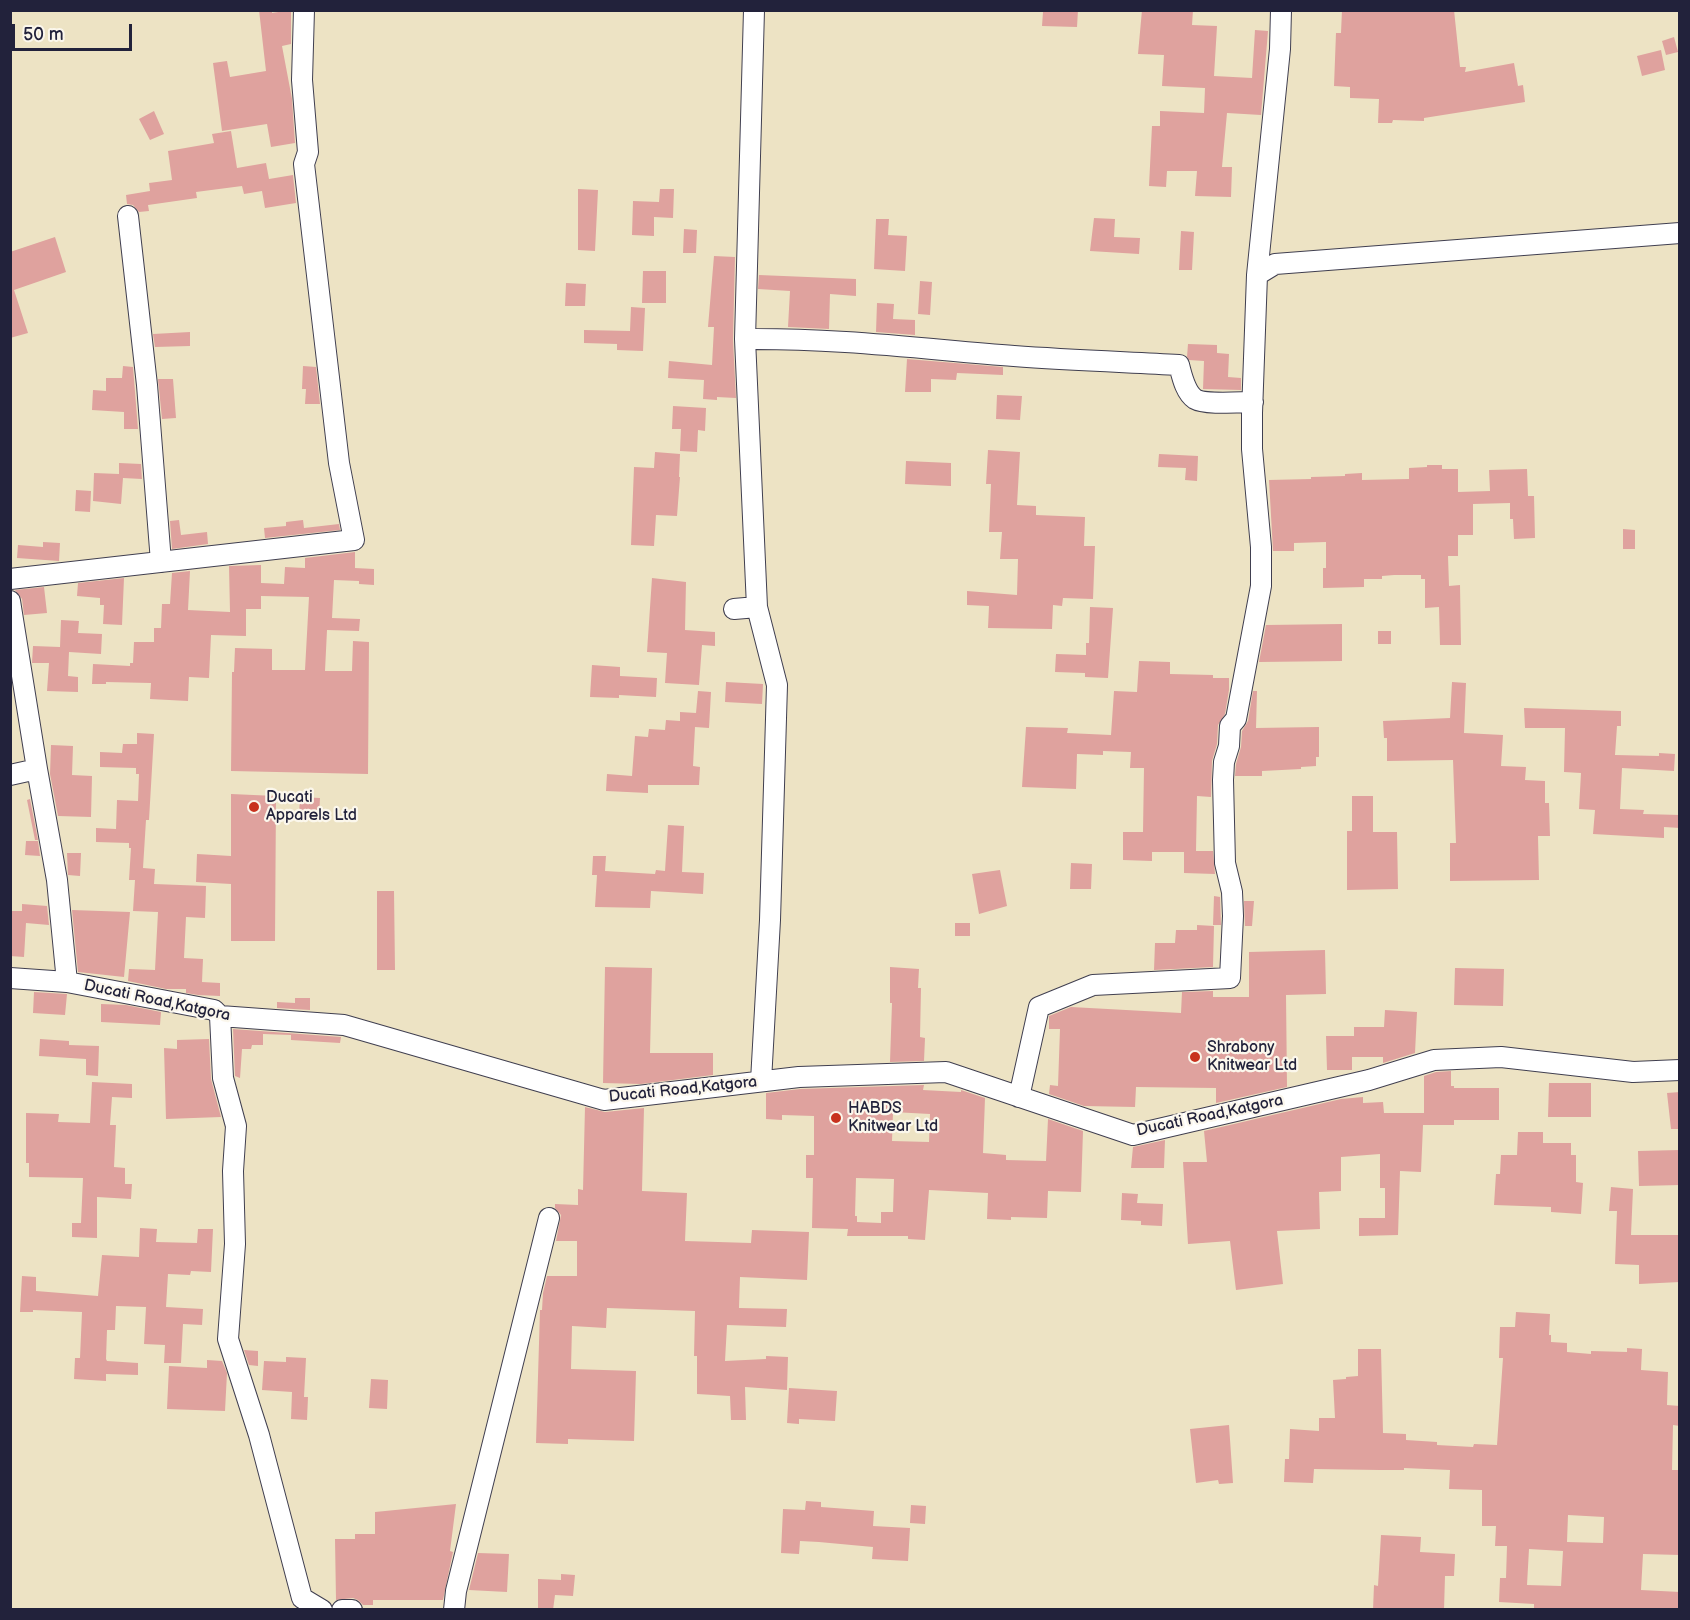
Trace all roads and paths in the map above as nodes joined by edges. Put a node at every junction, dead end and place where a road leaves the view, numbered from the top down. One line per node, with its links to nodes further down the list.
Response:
1 (304, 10): 9 (street)
2 (754, 10): 7 (street)
3 (1281, 10): 6 (street)
4 (128, 216): 9 (street)
5 (1680, 233): 6 (street)
6 (1257, 275): 8 (street)
7 (745, 339): 8 (street); 12 (street)
8 (1253, 402): 21 (street)
9 (161, 562): 10 (street)
10 (10, 579)
11 (10, 601): 14 (street, Ducati Road,Katgora)
12 (757, 607): 13 (street); 20 (street)
13 (734, 609)
14 (37, 769): 15 (street); 17 (street, Ducati Road,Katgora)
15 (10, 775)
16 (10, 978): 17 (street)
17 (67, 982): 18 (street, Ducati Road,Katgora)
18 (220, 1016): 20 (street, Ducati Road,Katgora); 23 (street)
19 (1680, 1070): 21 (street, Ducati Road,Katgora)
20 (761, 1081): 21 (street, Ducati Road,Katgora)
21 (1019, 1097)
22 (549, 1218): 26 (street)
23 (322, 1610)
24 (342, 1610): 25 (street)
25 (352, 1610)
26 (454, 1610)

